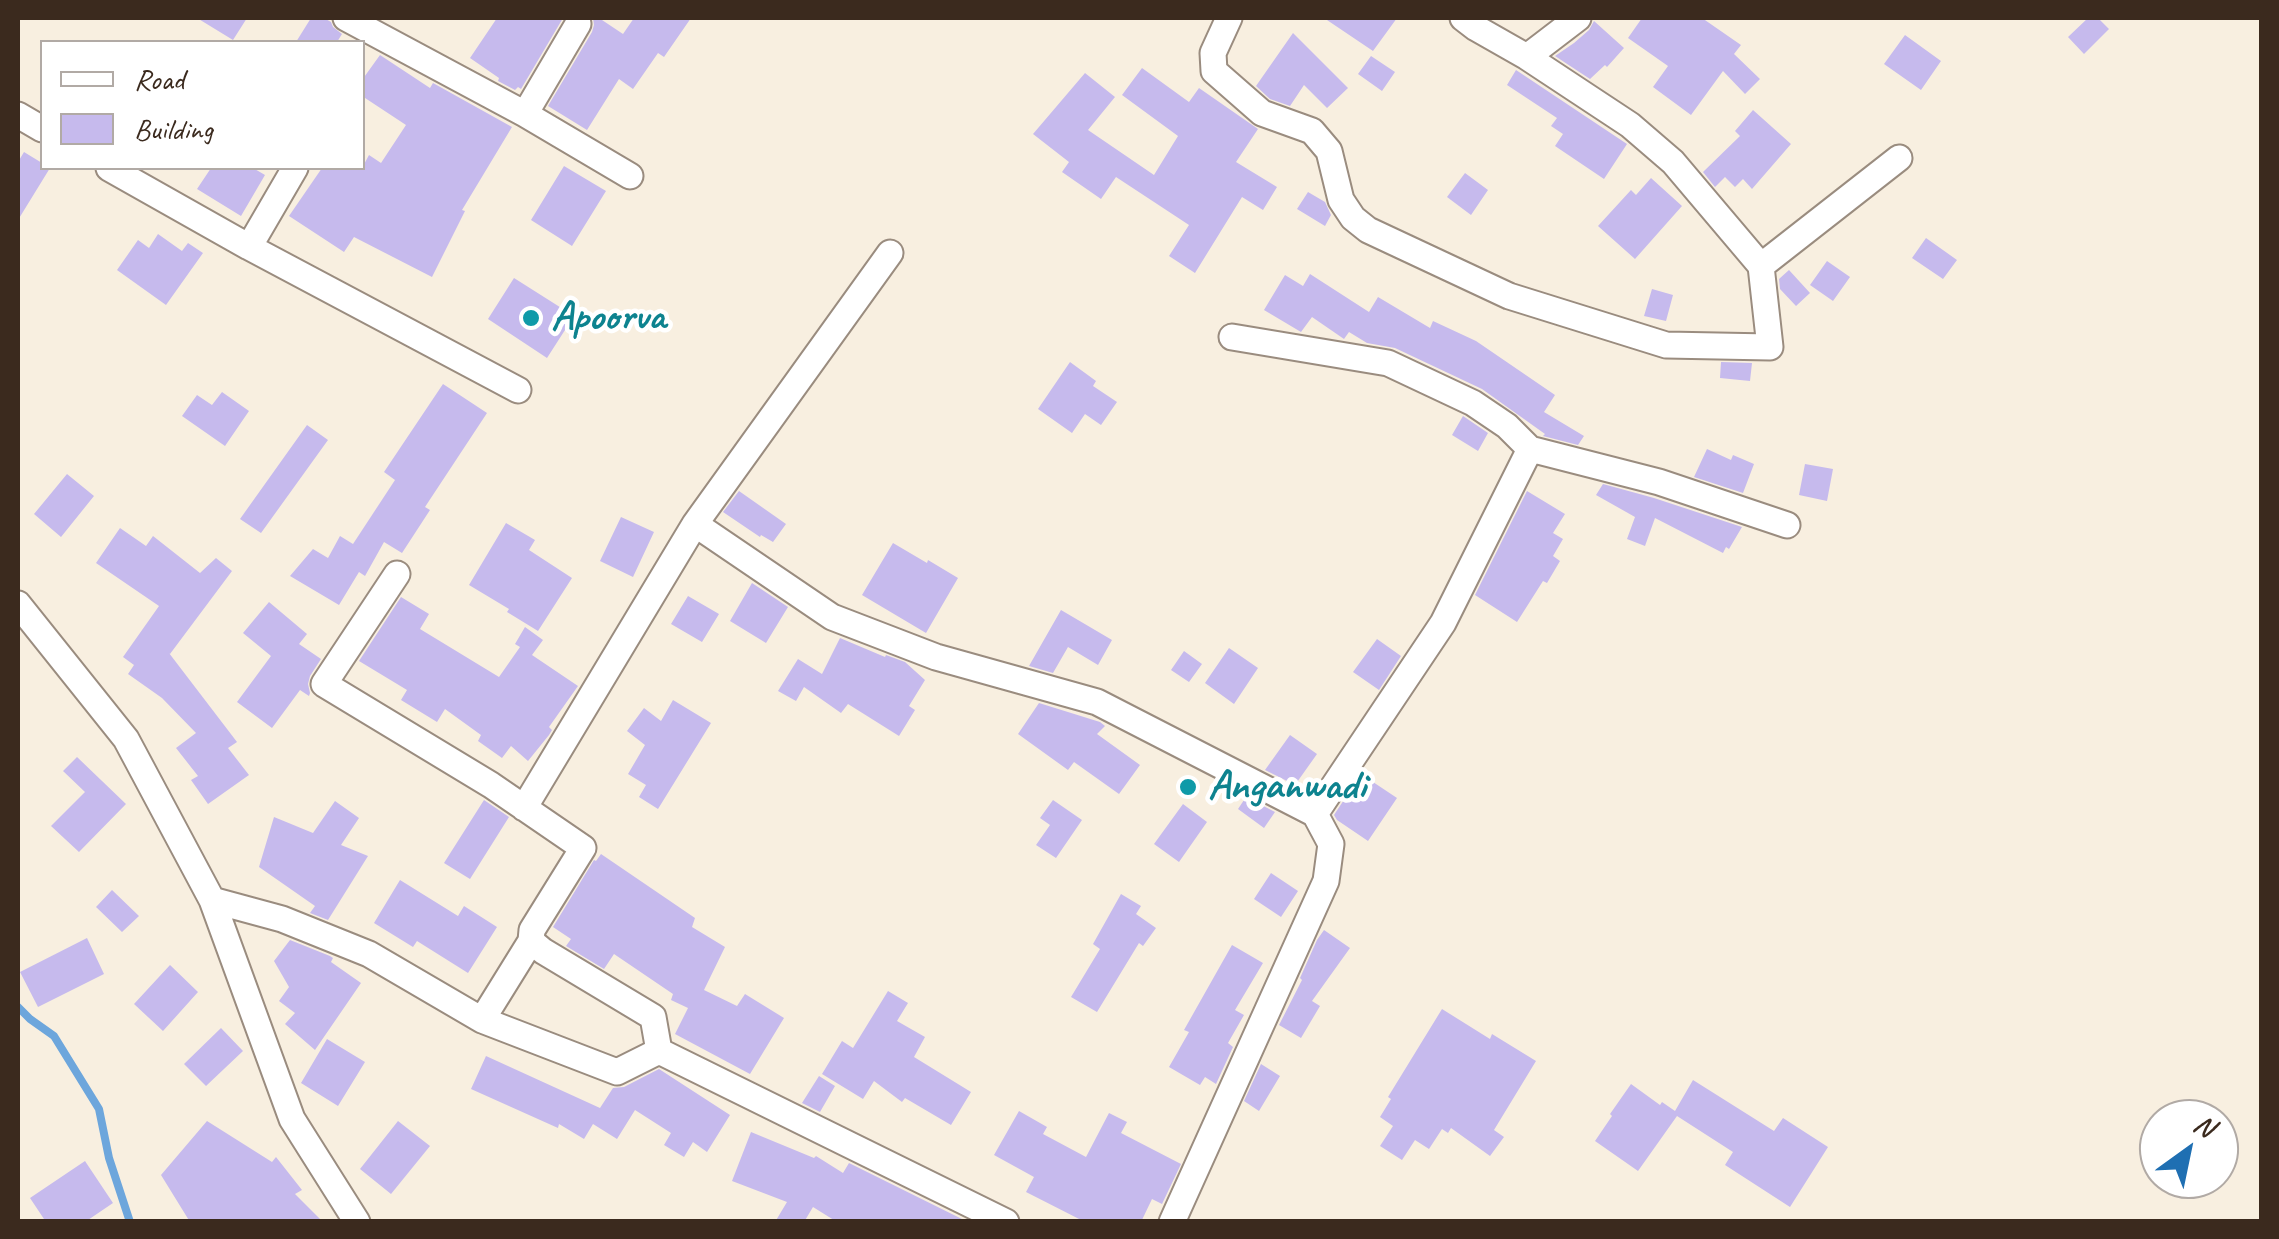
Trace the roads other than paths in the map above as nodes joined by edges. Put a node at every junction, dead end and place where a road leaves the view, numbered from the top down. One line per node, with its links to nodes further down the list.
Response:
1 (346, 18): 6 (street)
2 (1229, 18): 17 (street)
3 (1463, 18): 7 (street)
4 (1578, 18): 7 (street)
5 (578, 24): 8 (street)
6 (372, 33): 8 (street)
7 (1527, 57): 17 (street)
8 (525, 114): 14 (street)
9 (18, 115): 10 (street)
10 (40, 128)
11 (1899, 158): 17 (street)
12 (113, 170): 15 (street)
13 (294, 170): 15 (street)
14 (630, 176)
15 (249, 247): 19 (street)
16 (890, 254): 21 (street)
17 (1762, 266)
18 (1232, 337): 20 (street)
19 (518, 390)
20 (1530, 450): 22 (street); 26 (street)
21 (695, 524): 25 (street); 26 (street)
22 (1786, 525)
23 (396, 574): 25 (street)
24 (18, 604): 27 (street)
25 (524, 808): 28 (street)
26 (1316, 814): 33 (street)
27 (212, 900): 29 (street); 31 (street)
28 (531, 941): 29 (street); 30 (street)
29 (482, 1020): 30 (street)
30 (659, 1051): 32 (street)
31 (357, 1222)
32 (1006, 1222)
33 (1172, 1222)

